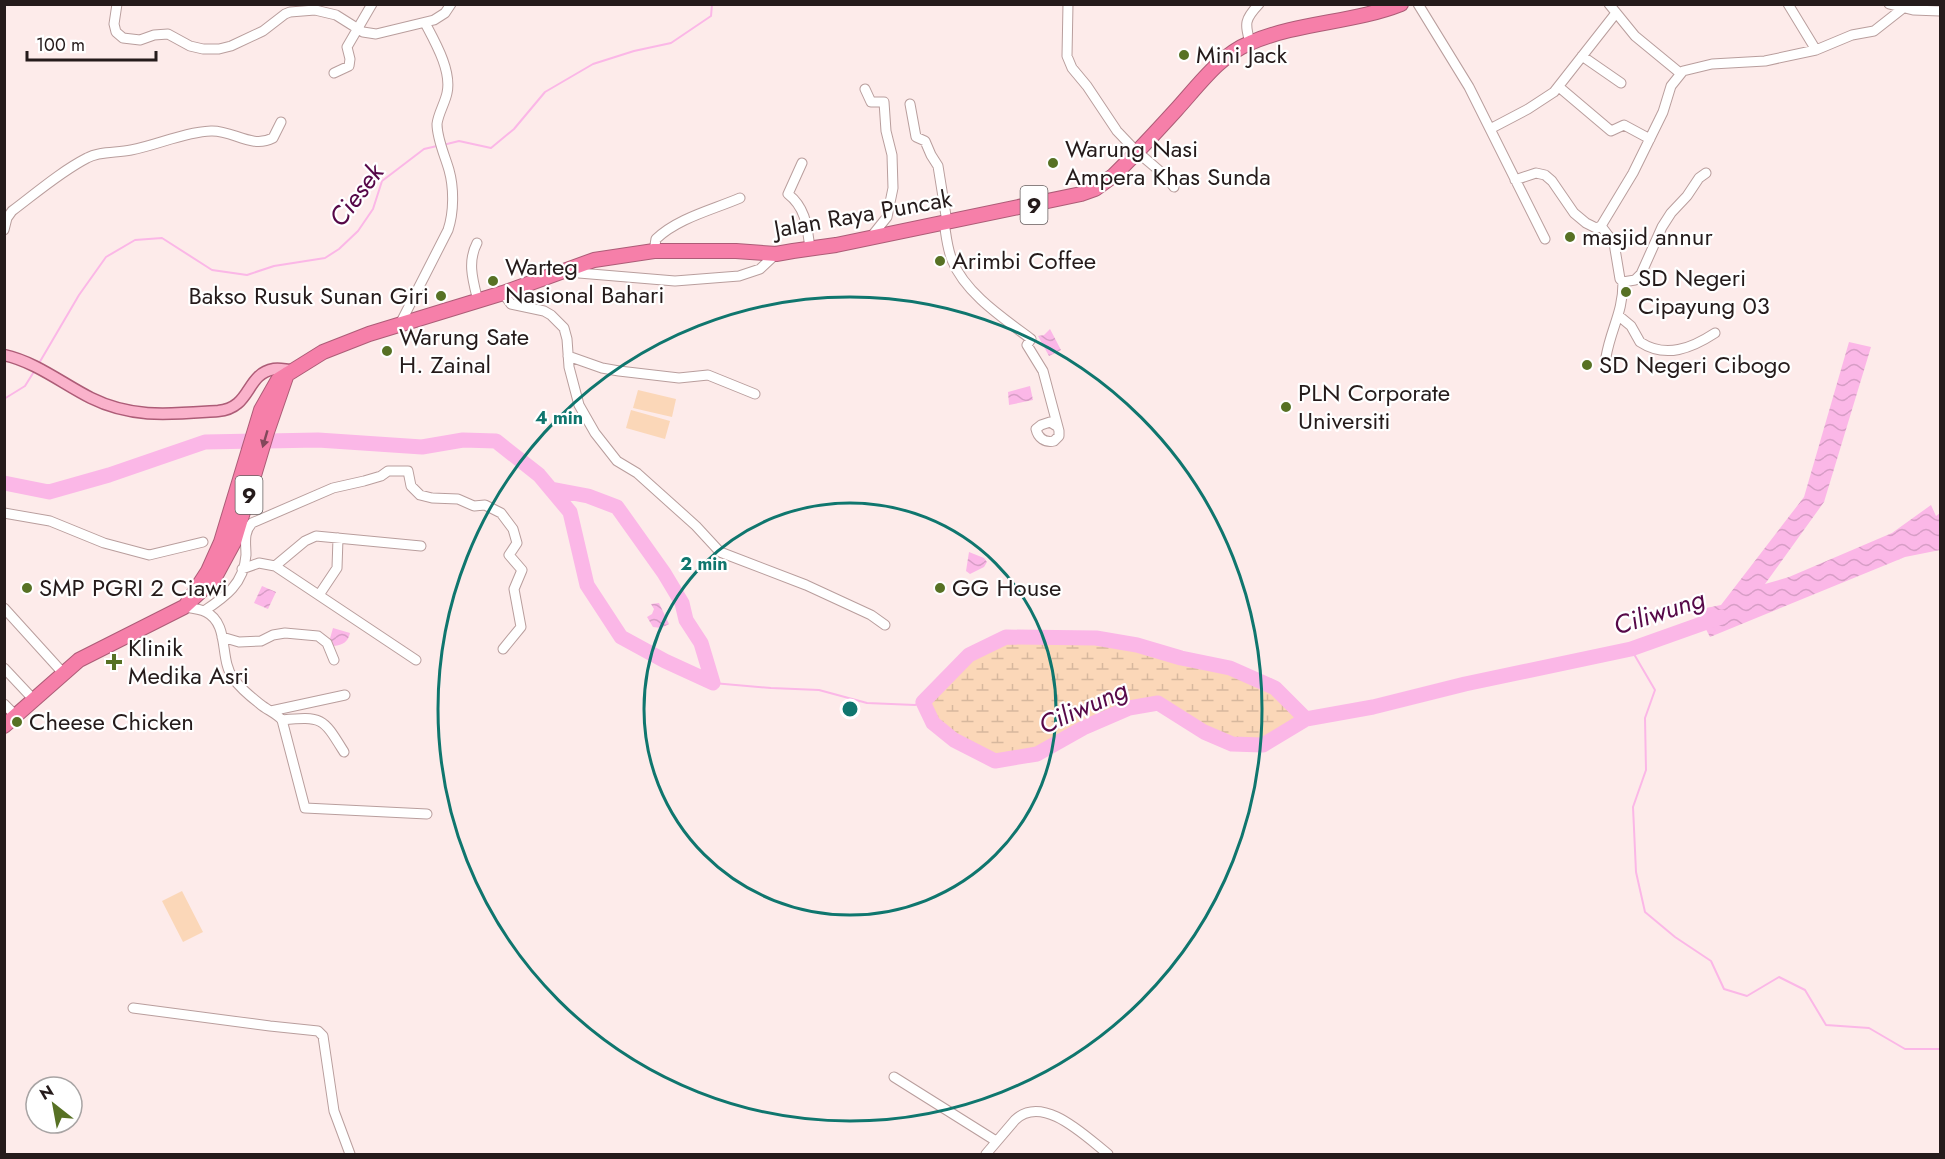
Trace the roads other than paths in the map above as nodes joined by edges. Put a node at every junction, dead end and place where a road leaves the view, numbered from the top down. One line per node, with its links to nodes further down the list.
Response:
1 (117, 4): 15 (street)
2 (372, 4): 15 (street)
3 (451, 4): 14 (street)
4 (1068, 4): 28 (street)
5 (1259, 4): 16 (street)
6 (1401, 4): 16 (highway, Jalan Raya Puncak / 9)
7 (1418, 4): 26 (street)
8 (1609, 4): 13 (street)
9 (1788, 4): 17 (street)
10 (1890, 4): 11 (street)
11 (1902, 9): 12 (street); 17 (street)
12 (1941, 11)
13 (1616, 13): 18 (street); 20 (street)
14 (425, 23): 15 (street); 48 (street)
15 (357, 27): 19 (street)
16 (1250, 43): 28 (highway, Jalan Raya Puncak / 9)
17 (1816, 50): 20 (street)
18 (1582, 56): 21 (street); 22 (street)
19 (334, 73)
20 (1680, 74): 27 (street)
21 (1621, 83)
22 (1558, 87): 26 (street); 27 (street)
23 (865, 89): 37 (street)
24 (910, 104): 34 (street)
25 (281, 122): 36 (street)
26 (1490, 129): 31 (street)
27 (1650, 139): 35 (street)
28 (1138, 152): 32 (street); 34 (highway, Jalan Raya Puncak / 9)
29 (802, 163): 40 (street)
30 (1706, 173): 44 (street)
31 (1515, 180): 35 (street); 38 (street)
32 (1174, 188)
33 (740, 198): 41 (street)
34 (946, 222): 37 (highway, Jalan Raya Puncak / 9); 55 (street)
35 (1601, 226): 44 (street)
36 (4, 230)
37 (871, 237): 40 (highway, Jalan Raya Puncak / 9)
38 (1545, 239)
39 (477, 243): 46 (street)
40 (810, 248): 42 (highway, Jalan Raya Puncak / 9)
41 (654, 251): 42 (highway, Jalan Raya Puncak / 9); 45 (highway, Jalan Raya Puncak / 9)
42 (776, 254): 43 (street)
43 (579, 273)
44 (1623, 282): 47 (street)
45 (503, 293): 46 (highway, Jalan Raya Puncak / 9); 51 (street)
46 (478, 301): 48 (highway, Jalan Raya Puncak / 9)
47 (1619, 316): 49 (street); 52 (street)
48 (399, 326): 53 (highway, Jalan Raya Puncak / 9)
49 (1715, 333)
50 (4, 355): 53 (main road)
51 (568, 356): 54 (street); 66 (street)
52 (1606, 357)
53 (286, 377): 63 (highway, Jalan Raya Puncak / 9)
54 (755, 394)
55 (1058, 427)
56 (4, 513): 58 (street)
57 (338, 538): 59 (street); 60 (street); 62 (street)
58 (203, 542)
59 (422, 546)
60 (275, 566): 61 (street); 62 (street)
61 (242, 569): 65 (street); 68 (street)
62 (319, 595): 70 (street)
63 (190, 600): 65 (street); 72 (highway)
64 (4, 608): 72 (street)
65 (204, 611): 67 (street)
66 (885, 625)
67 (222, 638): 69 (street); 76 (street)
68 (503, 649)
69 (334, 660)
70 (416, 660)
71 (4, 668): 74 (street)
72 (63, 673): 74 (highway)
73 (345, 695): 76 (street)
74 (35, 701): 77 (highway)
75 (4, 704): 77 (street)
76 (271, 711): 78 (street)
77 (16, 716): 79 (highway)
78 (282, 720): 80 (street); 81 (street)
79 (4, 726)
80 (344, 752)
81 (427, 814)
82 (133, 1008): 85 (street)
83 (894, 1077): 84 (street)
84 (996, 1141): 86 (street); 87 (street)
85 (350, 1155)
86 (987, 1155)
87 (1108, 1155)

